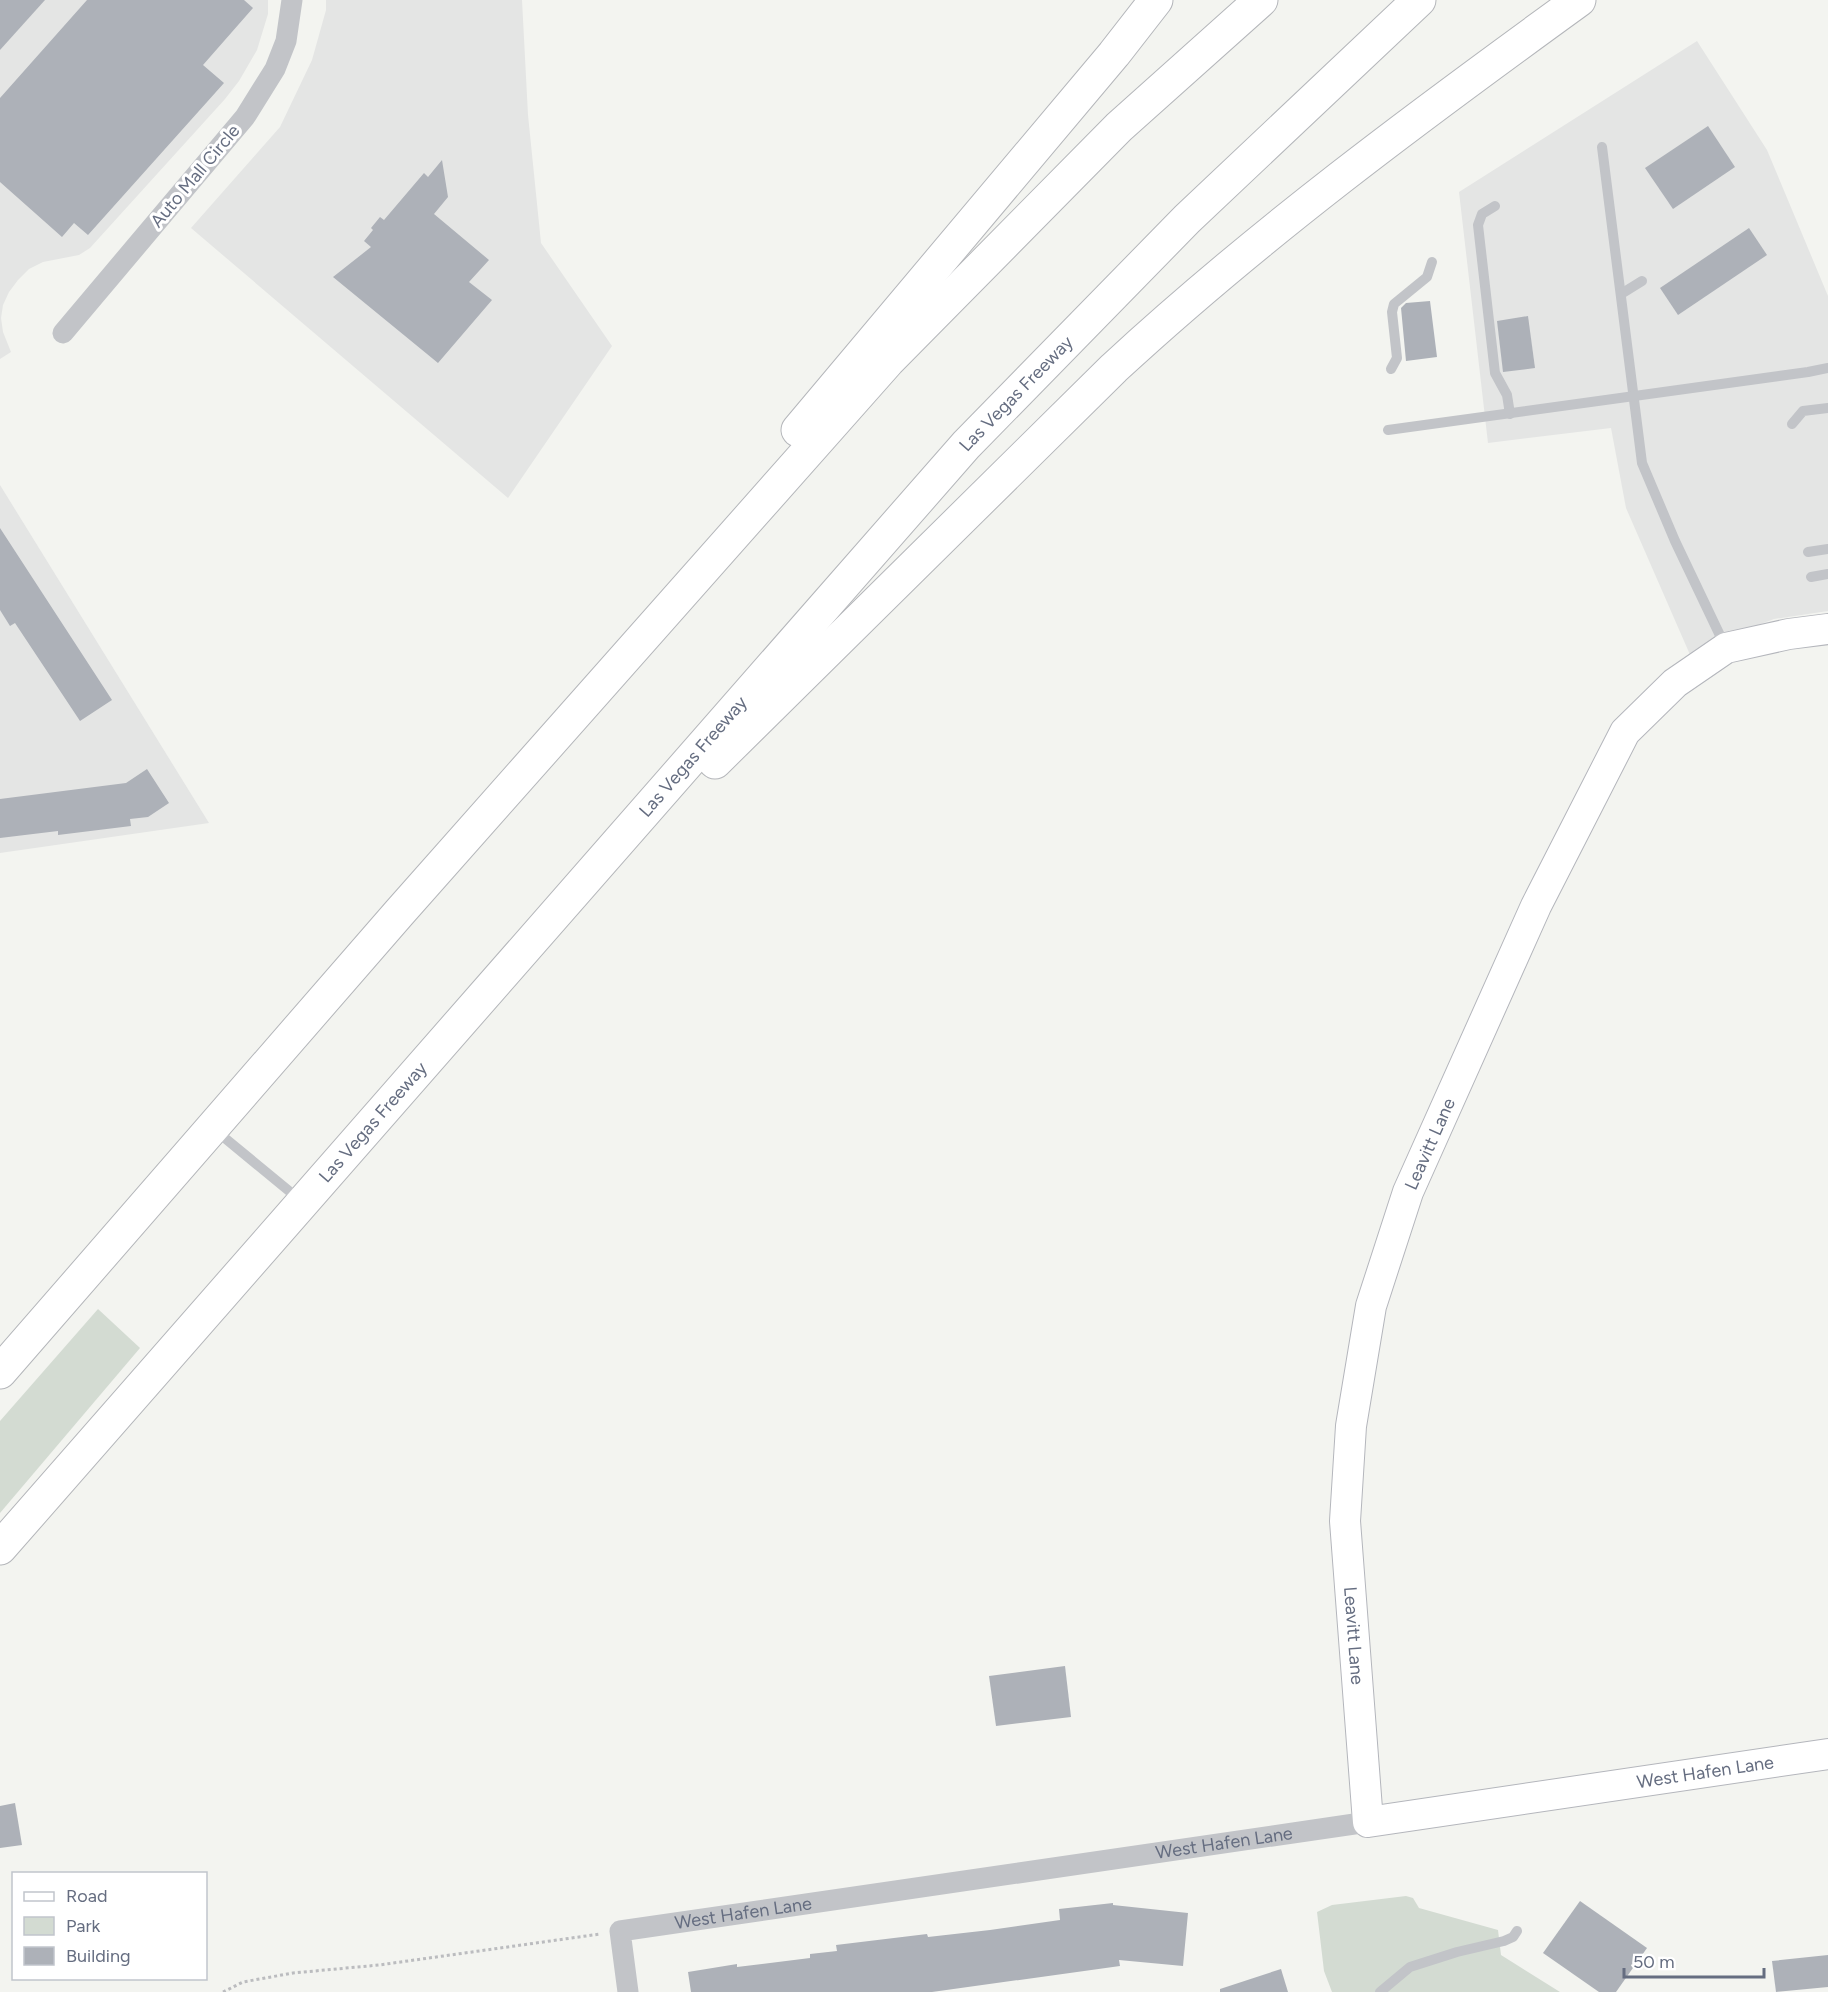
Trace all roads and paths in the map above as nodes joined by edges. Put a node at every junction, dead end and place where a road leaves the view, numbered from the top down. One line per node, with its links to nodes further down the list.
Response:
1 (292, 0): 11 (street, Auto Mall Circle)
2 (1156, 0): 25 (highway)
3 (1261, 0): 25 (highway)
4 (1419, 0): 26 (highway, Las Vegas Freeway)
5 (1579, 0): 26 (highway)
6 (1602, 147): 10 (lane)
7 (1495, 206): 16 (lane)
8 (1432, 262): 13 (lane)
9 (1642, 280): 10 (lane)
10 (1621, 294): 14 (lane)
11 (63, 333)
12 (1828, 368): 14 (lane)
13 (1391, 369)
14 (1634, 397): 16 (lane); 24 (lane)
15 (1828, 408): 17 (lane)
16 (1510, 414): 18 (lane)
17 (1792, 424)
18 (1388, 430)
19 (1828, 549): 20 (lane)
20 (1808, 552)
21 (1828, 574): 22 (lane)
22 (1811, 577)
23 (1828, 629): 24 (main road, Leavitt Lane)
24 (1726, 648): 32 (main road, Leavitt Lane)
25 (399, 913): 27 (highway)
26 (538, 935): 28 (highway, Las Vegas Freeway)
27 (213, 1128): 28 (lane); 29 (highway)
28 (303, 1203): 30 (highway, Las Vegas Freeway)
29 (0, 1372)
30 (0, 1548)
31 (1828, 1754): 32 (main road, West Hafen Lane)
32 (1368, 1822): 34 (street, West Hafen Lane)
33 (1517, 1931): 37 (lane)
34 (620, 1932): 35 (path); 36 (street)
35 (223, 1992)
36 (628, 1992)
37 (1380, 1992)

